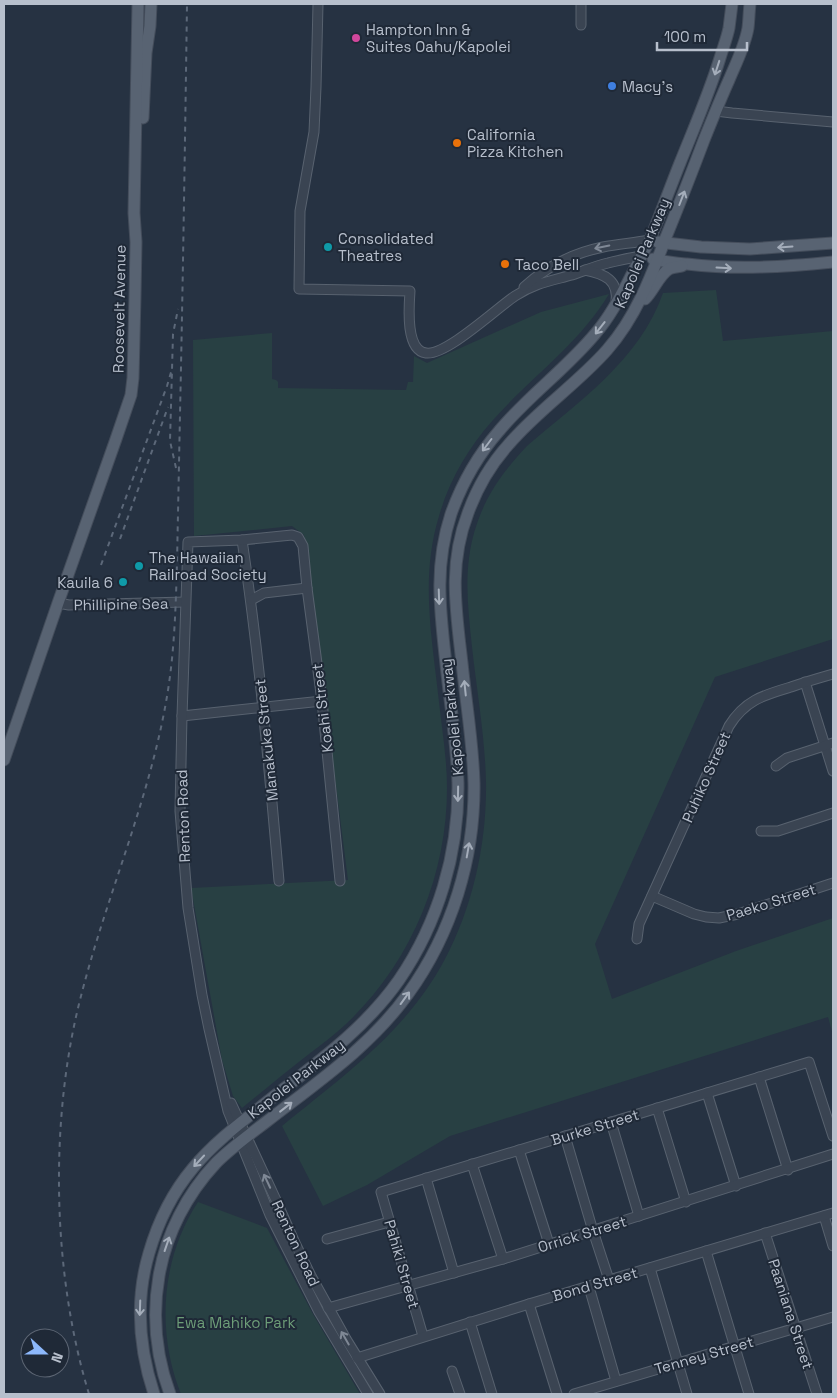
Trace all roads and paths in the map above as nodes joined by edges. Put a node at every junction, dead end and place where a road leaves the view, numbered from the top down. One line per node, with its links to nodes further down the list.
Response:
1 (138, 4): 17 (main road, Roosevelt Avenue)
2 (147, 4): 13 (main road)
3 (151, 4): 13 (main road)
4 (318, 4): 25 (street)
5 (581, 4): 11 (street)
6 (726, 4): 10 (main road)
7 (732, 4): 10 (main road, Kapolei Parkway)
8 (750, 4): 12 (main road, Kapolei Parkway)
9 (754, 4): 12 (main road)
10 (730, 18): 16 (main road, Kapolei Parkway, one-way to 16)
11 (581, 25)
12 (745, 41): 14 (main road, Kapolei Parkway)
13 (146, 52): 17 (main road)
14 (716, 110): 15 (street); 19 (main road, Kapolei Parkway, one-way to 14)
15 (833, 122)
16 (650, 240): 19 (main road); 20 (main road, Kapolei Parkway); 25 (street, one-way to 25)
17 (136, 242): 32 (main road, Roosevelt Avenue)
18 (833, 242): 19 (main road, one-way to 19)
19 (664, 243): 21 (main road, Kapolei Parkway)
20 (641, 256): 21 (main road); 24 (street); 26 (main road, Kapolei Parkway)
21 (658, 260): 23 (main road); 27 (main road, Kapolei Parkway)
22 (833, 262): 23 (main road, one-way to 22)
23 (692, 265): 27 (main road)
24 (585, 270): 25 (street); 26 (street)
25 (515, 296)
26 (616, 305): 53 (main road, Kapolei Parkway, one-way to 53)
27 (637, 307): 56 (main road, Kapolei Parkway, one-way to 27)
28 (242, 540): 29 (street, Koahi Street); 30 (street, Manakuke Street); 31 (street, Renton Road)
29 (307, 588): 30 (street); 35 (street, Koahi Street)
30 (251, 600): 36 (street, Manakuke Street)
31 (186, 602): 32 (street, Phillipine Sea); 37 (street, Renton Road)
32 (58, 603): 39 (main road, Roosevelt Avenue)
33 (833, 674): 34 (street, Puhiko Street)
34 (805, 682): 38 (street); 47 (street, Puhiko Street)
35 (322, 701): 36 (street); 45 (street, Koahi Street)
36 (263, 708): 37 (street); 44 (street, Manakuke Street)
37 (182, 716): 53 (street, Renton Road)
38 (829, 744): 40 (street); 41 (street)
39 (4, 760)
40 (776, 766)
41 (833, 771)
42 (833, 813): 43 (street)
43 (761, 831)
44 (279, 881)
45 (340, 881)
46 (833, 883): 47 (street, Paeko Street)
47 (652, 896): 48 (street, Puhiko Street)
48 (637, 939)
49 (759, 1077): 50 (street, Burke Street); 55 (street, Burke Street); 60 (street)
50 (707, 1093): 51 (street, Burke Street); 62 (street)
51 (657, 1108): 52 (street, Burke Street); 65 (street)
52 (611, 1122): 54 (street, Burke Street); 68 (street)
53 (238, 1125): 56 (street, Renton Road); 95 (main road, Kapolei Parkway, one-way to 95)
54 (565, 1136): 57 (street, Burke Street); 71 (street)
55 (833, 1136)
56 (244, 1139): 64 (street, Renton Road, one-way to 56); 66 (street, Renton Road); 96 (main road, Kapolei Parkway, one-way to 56)
57 (519, 1150): 59 (street, Burke Street); 74 (street)
58 (833, 1154): 60 (street, Orrick Street)
59 (472, 1164): 61 (street, Burke Street); 77 (street)
60 (788, 1170): 62 (street, Orrick Street)
61 (426, 1178): 63 (street, Burke Street); 79 (street)
62 (736, 1186): 65 (street, Orrick Street)
63 (381, 1192): 70 (street, Pahiki Street)
64 (276, 1200): 66 (street); 84 (street, Renton Road)
65 (686, 1202): 68 (street, Orrick Street)
66 (266, 1206): 97 (street, Renton Road)
67 (833, 1213): 69 (street, Bond Street)
68 (639, 1216): 71 (street, Orrick Street)
69 (824, 1216): 72 (street, Bond Street); 75 (street)
70 (389, 1222): 73 (street); 81 (street, Pahiki Street)
71 (593, 1231): 74 (street, Orrick Street); 80 (street)
72 (766, 1233): 76 (street, Bond Street); 87 (street, Paaniana Street)
73 (327, 1239)
74 (549, 1244): 77 (street, Orrick Street)
75 (833, 1246)
76 (706, 1251): 78 (street, Bond Street); 89 (street)
77 (503, 1259): 79 (street, Orrick Street)
78 (650, 1268): 80 (street, Bond Street); 91 (street)
79 (454, 1272): 81 (street, Orrick Street)
80 (609, 1280): 82 (street, Bond Street)
81 (408, 1286): 84 (street, Orrick Street); 88 (street, Pahiki Street)
82 (589, 1287): 83 (street, Bond Street); 93 (street)
83 (529, 1304): 86 (street, Bond Street); 101 (street)
84 (328, 1308): 90 (street, Renton Road, one-way to 84)
85 (833, 1317): 87 (street, Tenney Street)
86 (470, 1322): 88 (street, Bond Street); 100 (street)
87 (796, 1328): 89 (street, Tenney Street); 105 (street, Paaniana Street)
88 (423, 1336): 90 (street, Bond Street)
89 (735, 1346): 91 (street, Tenney Street); 104 (street)
90 (357, 1358): 98 (street, Renton Road)
91 (678, 1363): 93 (street, Tenney Street); 103 (street)
92 (452, 1371): 99 (street)
93 (616, 1381): 94 (street, Tenney Street)
94 (606, 1390): 102 (street, Tenney Street)
95 (154, 1394)
96 (170, 1394)
97 (368, 1394)
98 (380, 1394)
99 (460, 1394)
100 (492, 1394)
101 (557, 1394)
102 (574, 1394)
103 (687, 1394)
104 (750, 1394)
105 (817, 1394)

